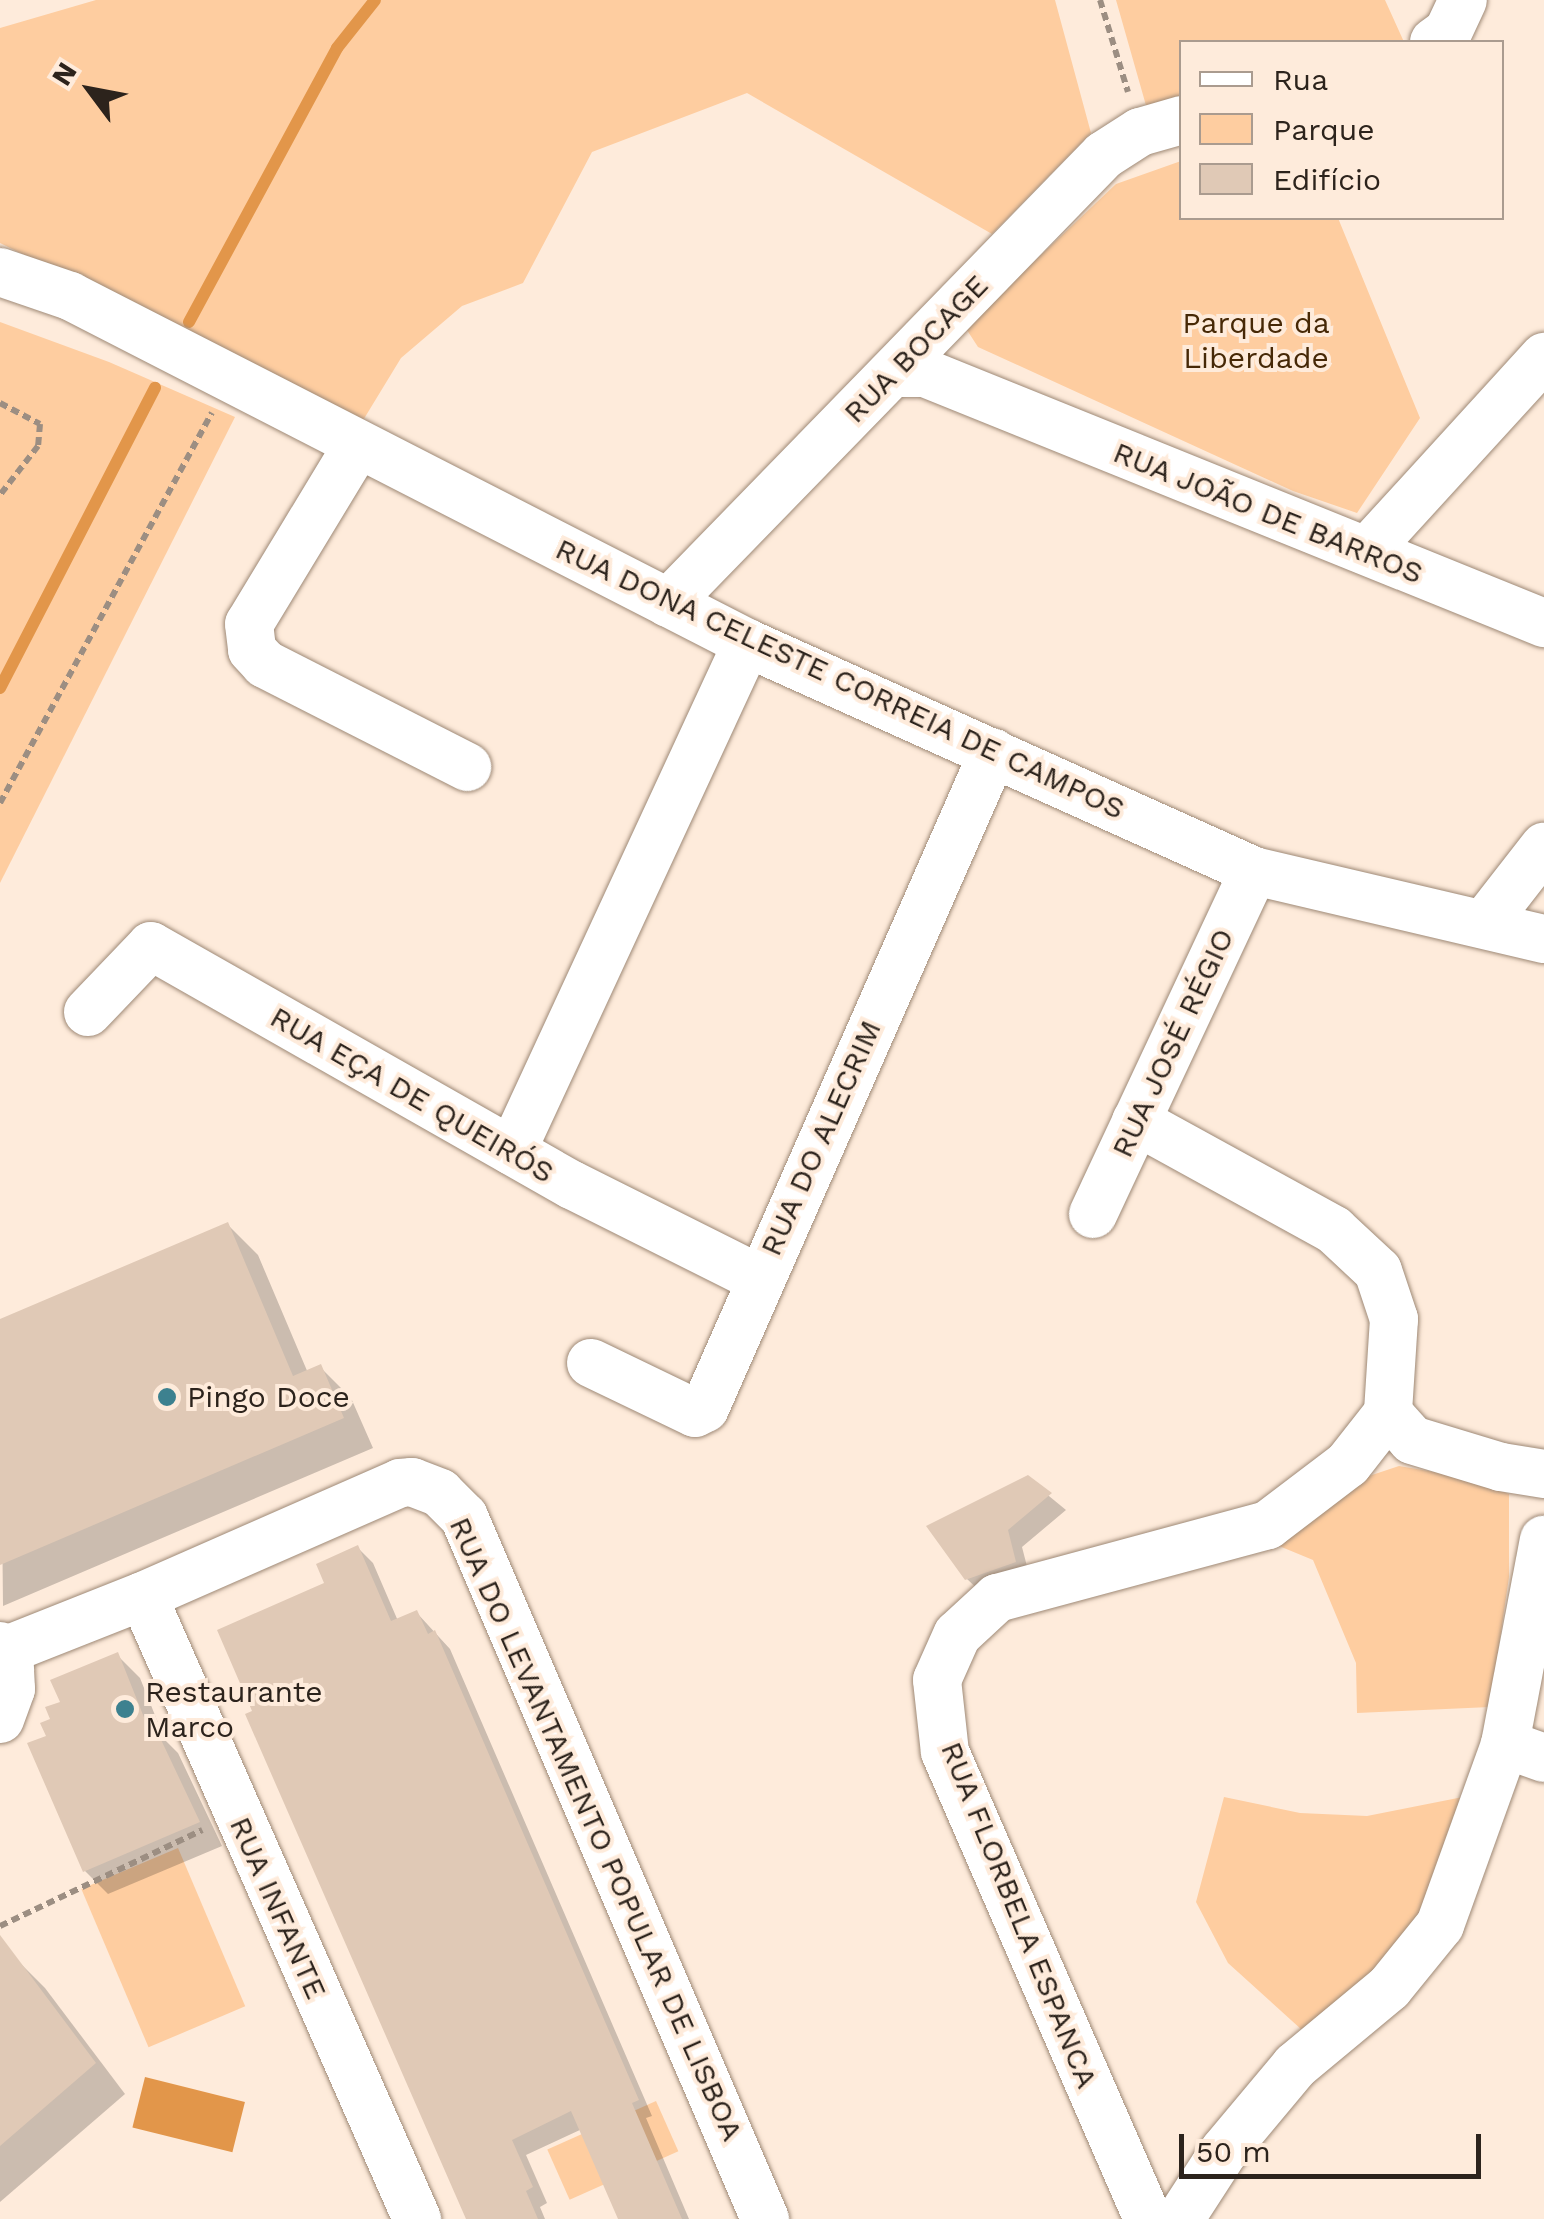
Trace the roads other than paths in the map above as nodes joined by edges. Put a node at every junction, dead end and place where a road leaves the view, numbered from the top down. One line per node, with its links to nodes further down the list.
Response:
1 (1464, 0): 2 (street)
2 (1437, 40)
3 (1161, 126): 5 (street, RUA BOCAGE)
4 (0, 272): 9 (street, RUA DONA CELESTE CORREIA DE CAMPOS)
5 (957, 308): 7 (street, RUA BOCAGE); 8 (street, RUA JOÃO DE BARROS)
6 (1544, 358): 10 (street)
7 (893, 373): 8 (street, RUA JOÃO DE BARROS); 11 (street, RUA BOCAGE)
8 (992, 403): 10 (street, RUA JOÃO DE BARROS)
9 (356, 446): 11 (street, RUA DONA CELESTE CORREIA DE CAMPOS); 15 (street)
10 (1367, 551): 12 (street, RUA JOÃO DE BARROS)
11 (668, 604): 13 (street, RUA DONA CELESTE CORREIA DE CAMPOS)
12 (1544, 623)
13 (747, 642): 14 (street, RUA DONA CELESTE CORREIA DE CAMPOS); 22 (street)
14 (993, 753): 17 (street, RUA DONA CELESTE CORREIA DE CAMPOS); 24 (street, RUA DO ALECRIM)
15 (467, 766)
16 (1544, 847): 18 (street)
17 (1254, 871): 18 (street, RUA DONA CELESTE CORREIA DE CAMPOS); 21 (street, RUA JOSÉ RÉGIO)
18 (1484, 924): 19 (street, RUA DONA CELESTE CORREIA DE CAMPOS)
19 (1544, 940)
20 (88, 1012): 22 (street, RUA EÇA DE QUEIRÓS)
21 (1136, 1122): 23 (street, RUA JOSÉ RÉGIO); 26 (street)
22 (512, 1152): 24 (street, RUA EÇA DE QUEIRÓS)
23 (1093, 1214)
24 (758, 1278): 25 (street, RUA DO ALECRIM)
25 (591, 1363)
26 (1388, 1413): 27 (street); 35 (street, RUA FLORBELA ESPANCA)
27 (1544, 1474)
28 (1544, 1540): 32 (street)
29 (143, 1596): 30 (street, RUA DO LEVANTAMENTO POPULAR DE LISBOA); 33 (street, RUA INFANTE); 34 (street, RUA DO LEVANTAMENTO POPULAR DE LISBOA)
30 (2, 1648): 31 (street)
31 (0, 1720)
32 (1524, 1751): 36 (street)
33 (418, 2219)
34 (765, 2219)
35 (1148, 2219)
36 (1180, 2219)

